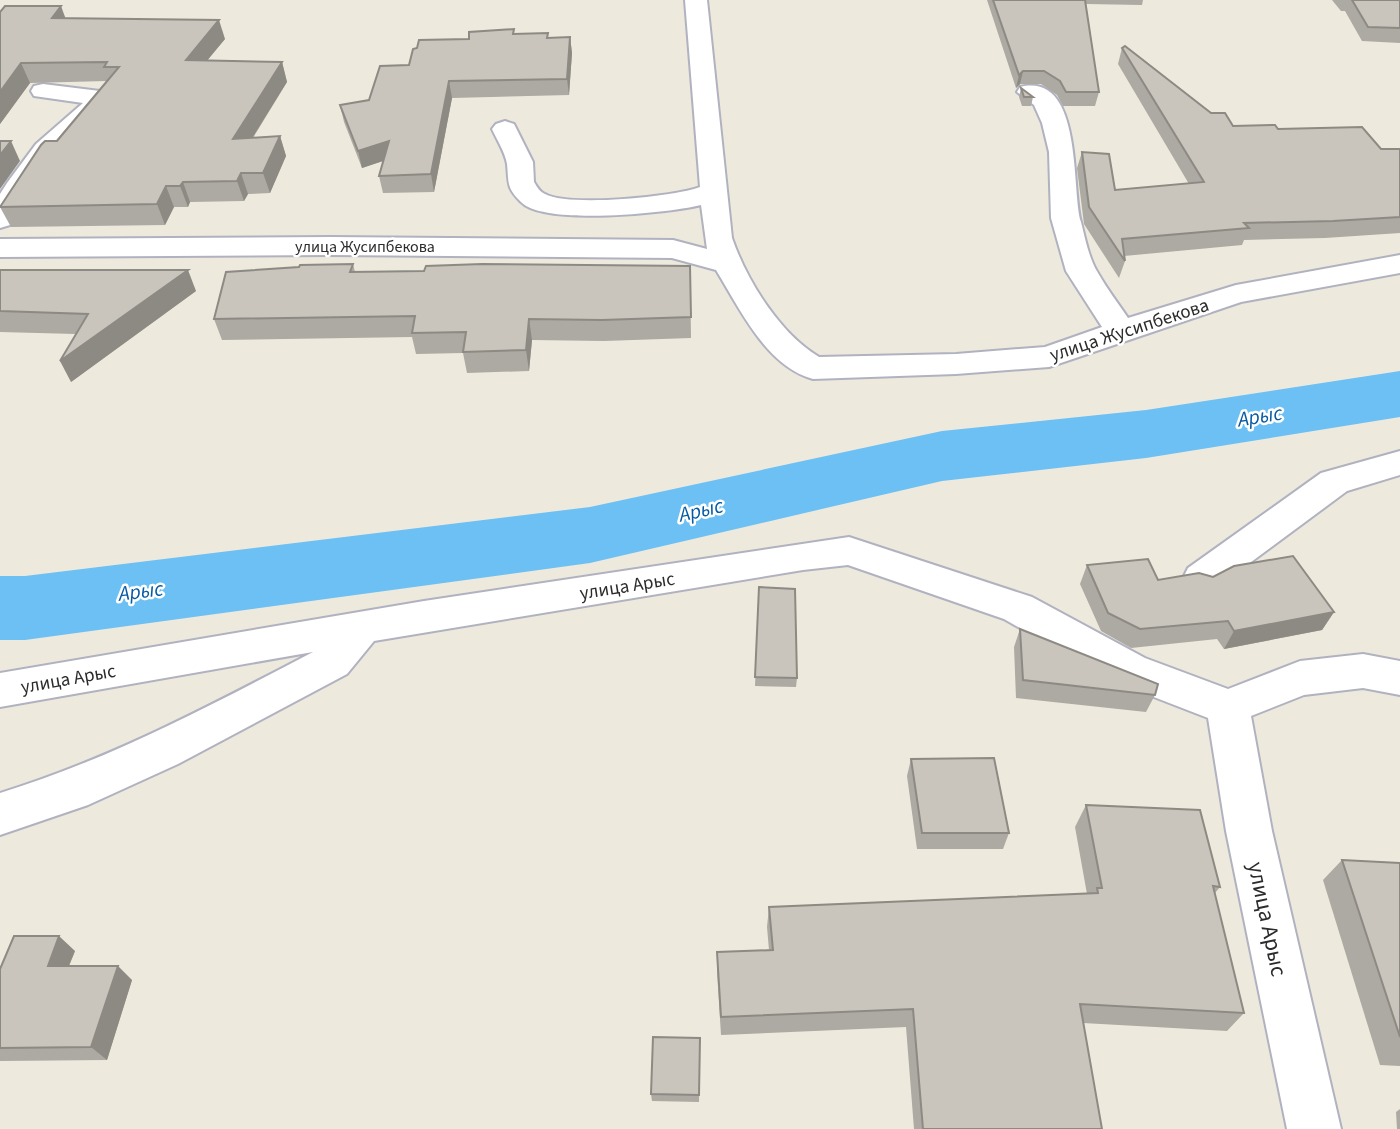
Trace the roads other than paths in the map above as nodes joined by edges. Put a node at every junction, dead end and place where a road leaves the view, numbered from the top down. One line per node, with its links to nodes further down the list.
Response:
1 (696, 0): 5 (street)
2 (43, 91): 6 (street)
3 (1029, 92): 12 (street)
4 (505, 129): 5 (street)
5 (715, 191): 7 (street)
6 (0, 219)
7 (718, 233): 9 (street); 10 (street)
8 (0, 248): 9 (street, улица Жусипбекова)
9 (673, 249): 10 (street, улица Жусипбекова)
10 (728, 264): 12 (street, улица Жусипбекова)
11 (1400, 264): 12 (street, улица Жусипбекова)
12 (1121, 331)
13 (1400, 463): 14 (street)
14 (1202, 578)
15 (362, 628): 17 (street, улица Арыс); 18 (street, улица Арыс); 19 (street)
16 (1400, 678): 18 (street)
17 (0, 690)
18 (1228, 707): 20 (street, улица Арыс)
19 (0, 814)
20 (1314, 1129)

